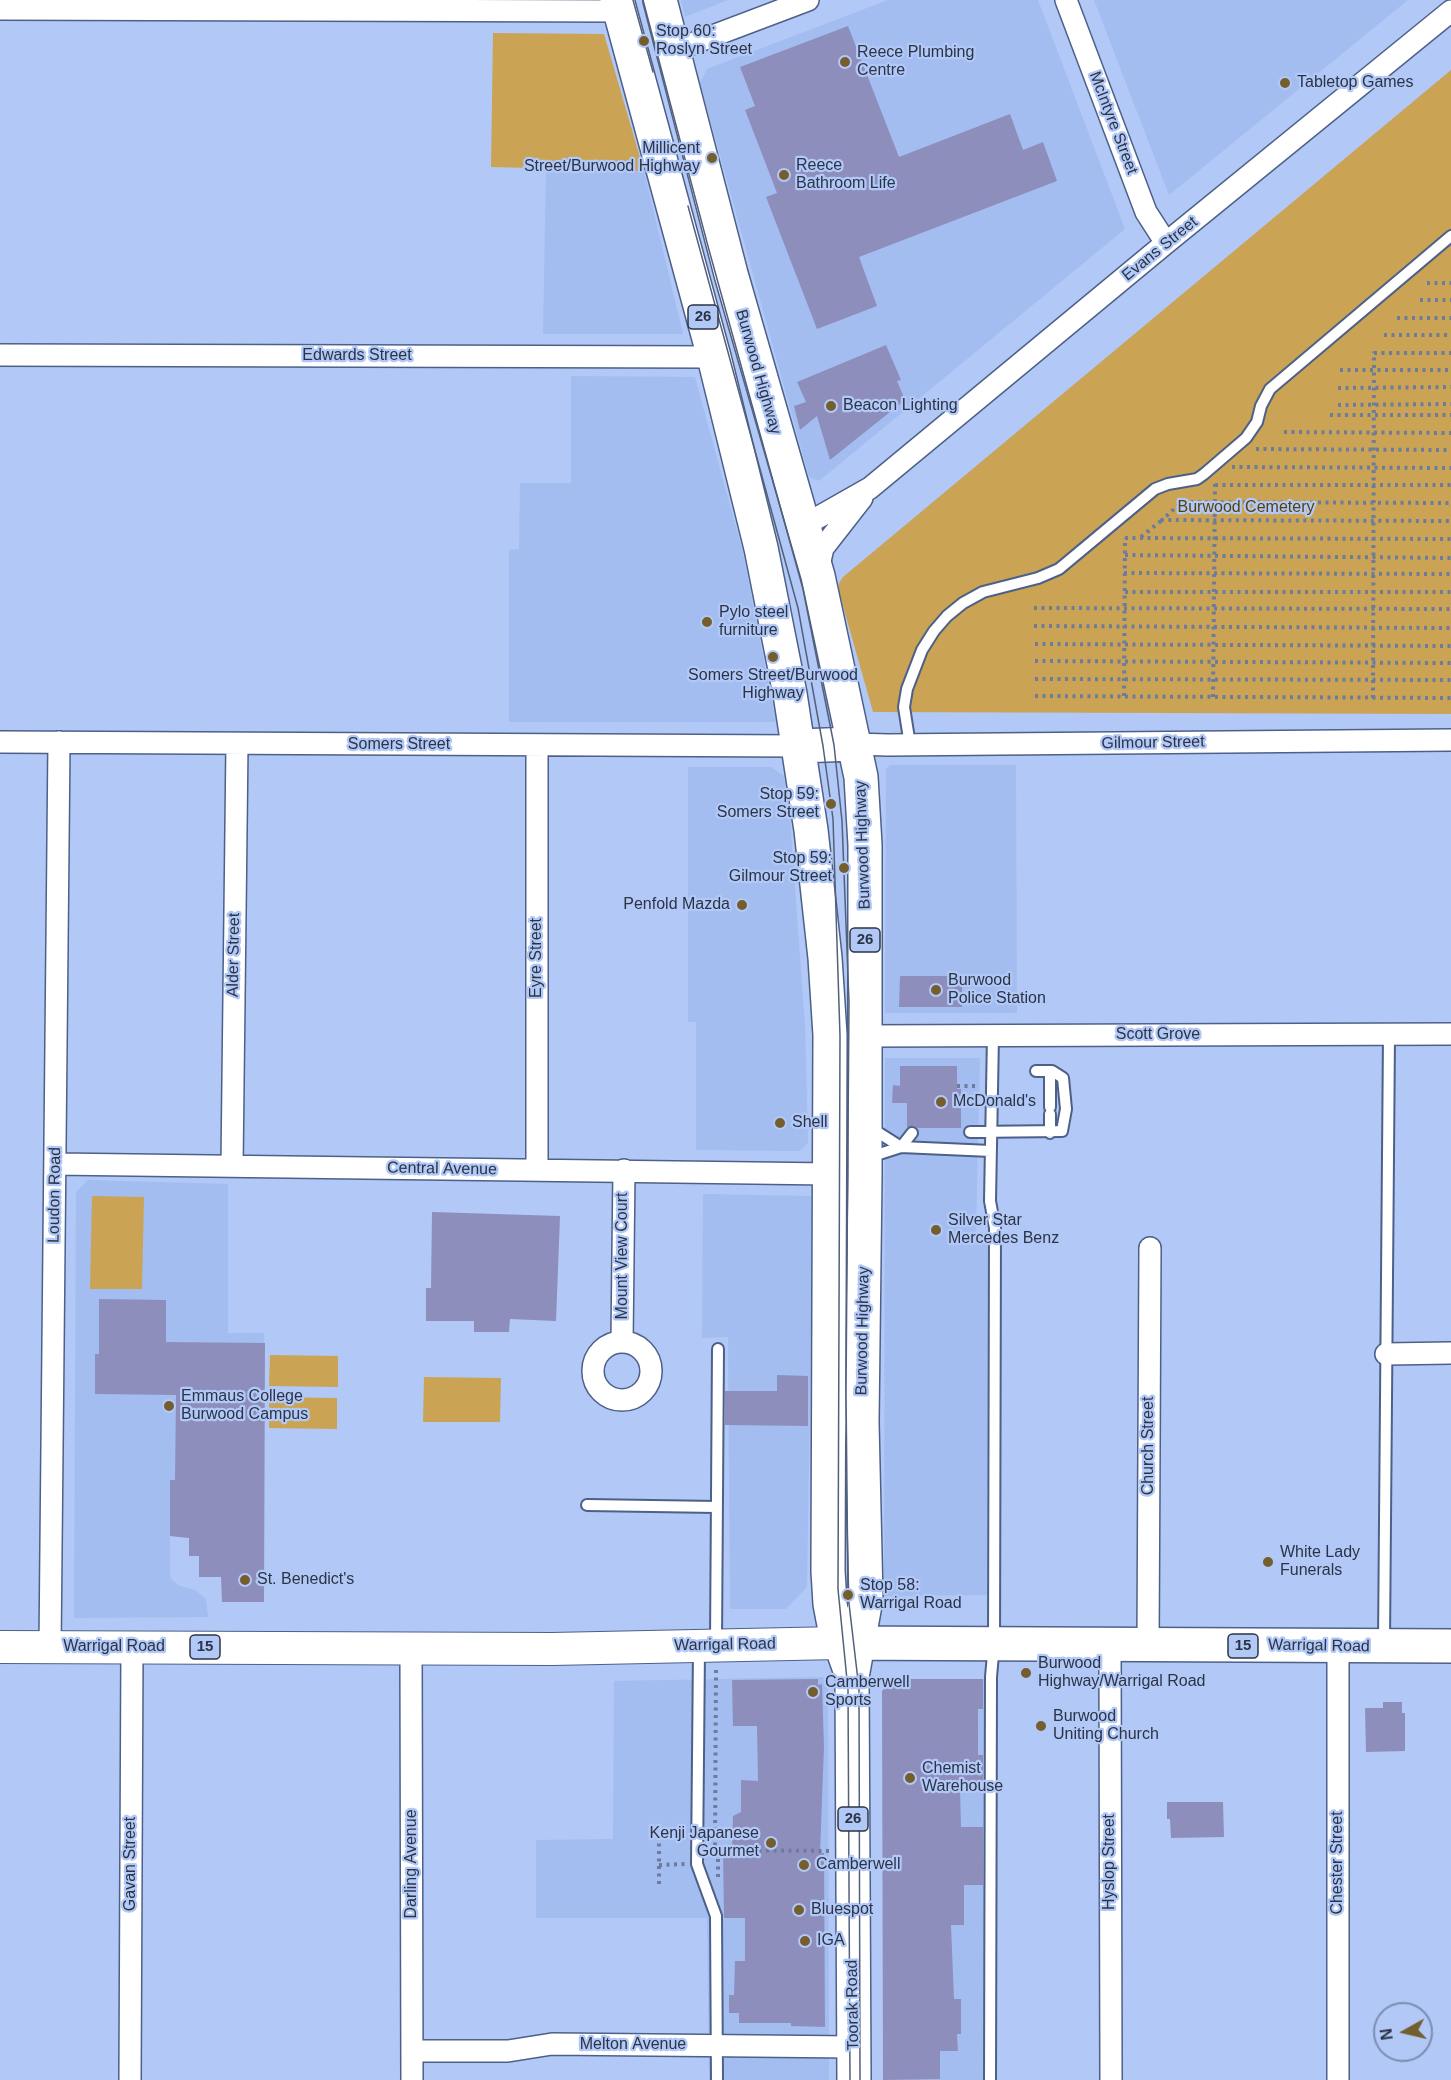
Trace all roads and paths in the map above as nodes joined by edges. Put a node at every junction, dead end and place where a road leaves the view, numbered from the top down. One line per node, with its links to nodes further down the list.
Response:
1 (660, 0): 7 (highway, Burwood Highway / 26)
2 (808, 0): 7 (street)
3 (1066, 0): 9 (street, McIntyre Street)
4 (619, 6): 5 (street); 20 (highway, Burwood Highway / 26)
5 (0, 9)
6 (1451, 11): 9 (street, Evans Street)
7 (673, 51): 21 (highway, Burwood Highway / 26)
8 (1451, 236): 37 (lane)
9 (1166, 243): 46 (street, Evans Street)
10 (1427, 283): 11 (path)
11 (1451, 283)
12 (1420, 300): 13 (path)
13 (1451, 300)
14 (1397, 318): 15 (path)
15 (1451, 318)
16 (1384, 335): 17 (path)
17 (1451, 335)
18 (1451, 353): 23 (path)
19 (0, 355): 20 (street, Edwards Street)
20 (714, 357): 21 (highway); 77 (highway, Burwood Highway / 26)
21 (753, 357): 54 (highway, Burwood Highway / 26)
22 (1340, 370): 23 (path)
23 (1374, 370): 24 (path); 27 (path)
24 (1451, 370)
25 (1451, 387): 27 (path)
26 (1338, 388): 27 (path)
27 (1374, 388): 30 (path)
28 (1451, 404): 30 (path)
29 (1338, 405): 30 (path)
30 (1374, 405): 32 (path)
31 (1330, 416): 32 (path)
32 (1374, 416): 33 (path); 35 (path)
33 (1451, 416)
34 (1284, 432): 35 (path)
35 (1374, 433): 36 (path); 38 (path)
36 (1451, 433)
37 (1234, 449): 38 (path); 40 (lane)
38 (1374, 450): 39 (path); 41 (path)
39 (1451, 450)
40 (1215, 465): 41 (path); 43 (path); 109 (lane)
41 (1374, 468): 42 (path); 44 (path)
42 (1451, 468)
43 (1215, 485): 44 (path); 47 (path)
44 (1374, 485): 45 (path); 48 (path)
45 (1451, 485)
46 (870, 489): 54 (street, Evans Street); 67 (street, Evans Street)
47 (1215, 502): 48 (path); 50 (path); 51 (path)
48 (1374, 502): 49 (path); 52 (path)
49 (1451, 503)
50 (1162, 520): 51 (path); 55 (path)
51 (1215, 520): 52 (path); 56 (path)
52 (1374, 521): 53 (path); 57 (path)
53 (1451, 521)
54 (803, 526): 67 (highway, Burwood Highway / 26); 77 (highway)
55 (1140, 538): 56 (path); 59 (path)
56 (1215, 538): 57 (path); 60 (path)
57 (1374, 538): 58 (path); 61 (path)
58 (1451, 539)
59 (1125, 555): 60 (path); 63 (path)
60 (1214, 556): 61 (path); 64 (path)
61 (1374, 557): 62 (path); 65 (path)
62 (1451, 558)
63 (1124, 573): 64 (path); 68 (path)
64 (1214, 573): 65 (path); 69 (path)
65 (1374, 574): 66 (path); 70 (path)
66 (1451, 574)
67 (818, 576): 107 (highway, Burwood Highway / 26)
68 (1125, 592): 69 (path); 73 (path)
69 (1214, 592): 70 (path); 74 (path)
70 (1374, 592): 71 (path); 75 (path)
71 (1451, 592)
72 (1034, 608): 73 (path)
73 (1124, 608): 74 (path); 79 (path)
74 (1214, 608): 75 (path); 80 (path)
75 (1373, 609): 76 (path); 81 (path)
76 (1451, 609)
77 (777, 624): 110 (highway, Burwood Highway / 26)
78 (1034, 626): 79 (path)
79 (1124, 627): 80 (path); 84 (path)
80 (1214, 627): 81 (path); 85 (path)
81 (1373, 628): 82 (path); 86 (path)
82 (1451, 628)
83 (1035, 644): 84 (path)
84 (1124, 645): 85 (path); 89 (path)
85 (1214, 645): 86 (path); 90 (path)
86 (1373, 645): 87 (path); 91 (path)
87 (1451, 646)
88 (1035, 661): 89 (path)
89 (1124, 662): 90 (path); 94 (path)
90 (1214, 662): 91 (path); 95 (path)
91 (1373, 663): 92 (path); 96 (path)
92 (1451, 663)
93 (1035, 679): 94 (path)
94 (1124, 679): 95 (path); 99 (path)
95 (1214, 680): 96 (path); 100 (path)
96 (1373, 680): 97 (path); 101 (path)
97 (1451, 680)
98 (1035, 696): 99 (path)
99 (1124, 696): 100 (path)
100 (1214, 697): 101 (path)
101 (1373, 698): 102 (path)
102 (1451, 698)
103 (1451, 740): 109 (street, Gilmour Street)
104 (0, 742): 105 (street, Somers Street)
105 (59, 742): 106 (street, Somers Street); 127 (street, Loudon Road)
106 (237, 744): 108 (street, Somers Street); 128 (street, Alder Street)
107 (854, 744): 109 (street, Gilmour Street); 110 (highway); 114 (highway, Burwood Highway / 26)
108 (537, 745): 110 (street, Somers Street); 130 (street, Eyre Street)
109 (910, 745)
110 (798, 746): 113 (highway, Burwood Highway / 26)
111 (1389, 1034): 112 (street, Scott Grove); 115 (street, Scott Grove); 137 (lane)
112 (1451, 1034)
113 (830, 1035): 114 (highway); 132 (highway, Burwood Highway / 26)
114 (865, 1035): 115 (street, Scott Grove); 120 (highway, Burwood Highway / 26)
115 (993, 1035): 122 (lane)
116 (1036, 1071): 117 (lane)
117 (1050, 1071): 123 (lane); 123 (lane)
118 (957, 1086): 119 (path)
119 (982, 1086)
120 (865, 1124): 125 (lane); 129 (highway, Burwood Highway / 26)
121 (970, 1132): 122 (lane)
122 (991, 1132): 123 (lane); 126 (lane)
123 (1050, 1132)
124 (912, 1133): 125 (lane)
125 (901, 1147): 126 (lane); 129 (lane)
126 (991, 1151): 141 (lane)
127 (55, 1164): 128 (street, Central Avenue); 146 (street, Loudon Road)
128 (232, 1166): 130 (street, Central Avenue)
129 (865, 1167): 132 (highway); 140 (highway, Burwood Highway / 26)
130 (537, 1170): 131 (street, Central Avenue)
131 (624, 1170): 132 (street, Central Avenue); 134 (street, Mount View Court)
132 (830, 1174): 140 (highway, Burwood Highway / 26)
133 (1150, 1248): 143 (street, Church Street)
134 (622, 1342)
135 (718, 1349): 139 (lane)
136 (1451, 1353): 137 (street)
137 (1386, 1354): 150 (lane)
138 (587, 1505): 139 (lane)
139 (717, 1507): 144 (lane)
140 (848, 1643): 141 (highway, Warrigal Road / 15); 144 (main road, Warrigal Road / 15); 154 (highway, Toorak Road / 26)
141 (994, 1643): 142 (highway, Warrigal Road / 15); 164 (lane)
142 (1110, 1643): 143 (highway, Warrigal Road / 15); 165 (street, Hyslop Street)
143 (1148, 1644): 149 (highway, Warrigal Road / 15)
144 (708, 1645): 148 (main road, Warrigal Road / 15); 153 (path); 157 (lane)
145 (0, 1647): 146 (main road, Warrigal Road / 15)
146 (50, 1647): 147 (main road, Warrigal Road / 15)
147 (132, 1647): 148 (main road, Warrigal Road / 15); 160 (street, Gavan Street)
148 (411, 1647): 159 (street, Darling Avenue)
149 (1338, 1647): 150 (highway, Warrigal Road / 15); 166 (street, Chester Street)
150 (1384, 1647): 151 (highway, Warrigal Road / 15)
151 (1451, 1647)
152 (658, 1836): 156 (path)
153 (718, 1850): 154 (path); 155 (path)
154 (852, 1851): 158 (highway, Toorak Road / 26)
155 (718, 1879)
156 (659, 1887)
157 (717, 2045): 158 (street, Melton Avenue); 159 (street, Melton Avenue); 162 (lane)
158 (854, 2047): 163 (highway, Toorak Road / 26)
159 (413, 2051): 161 (street, Darling Avenue)
160 (130, 2080)
161 (412, 2080)
162 (717, 2080)
163 (854, 2080)
164 (990, 2080)
165 (1111, 2080)
166 (1338, 2080)

